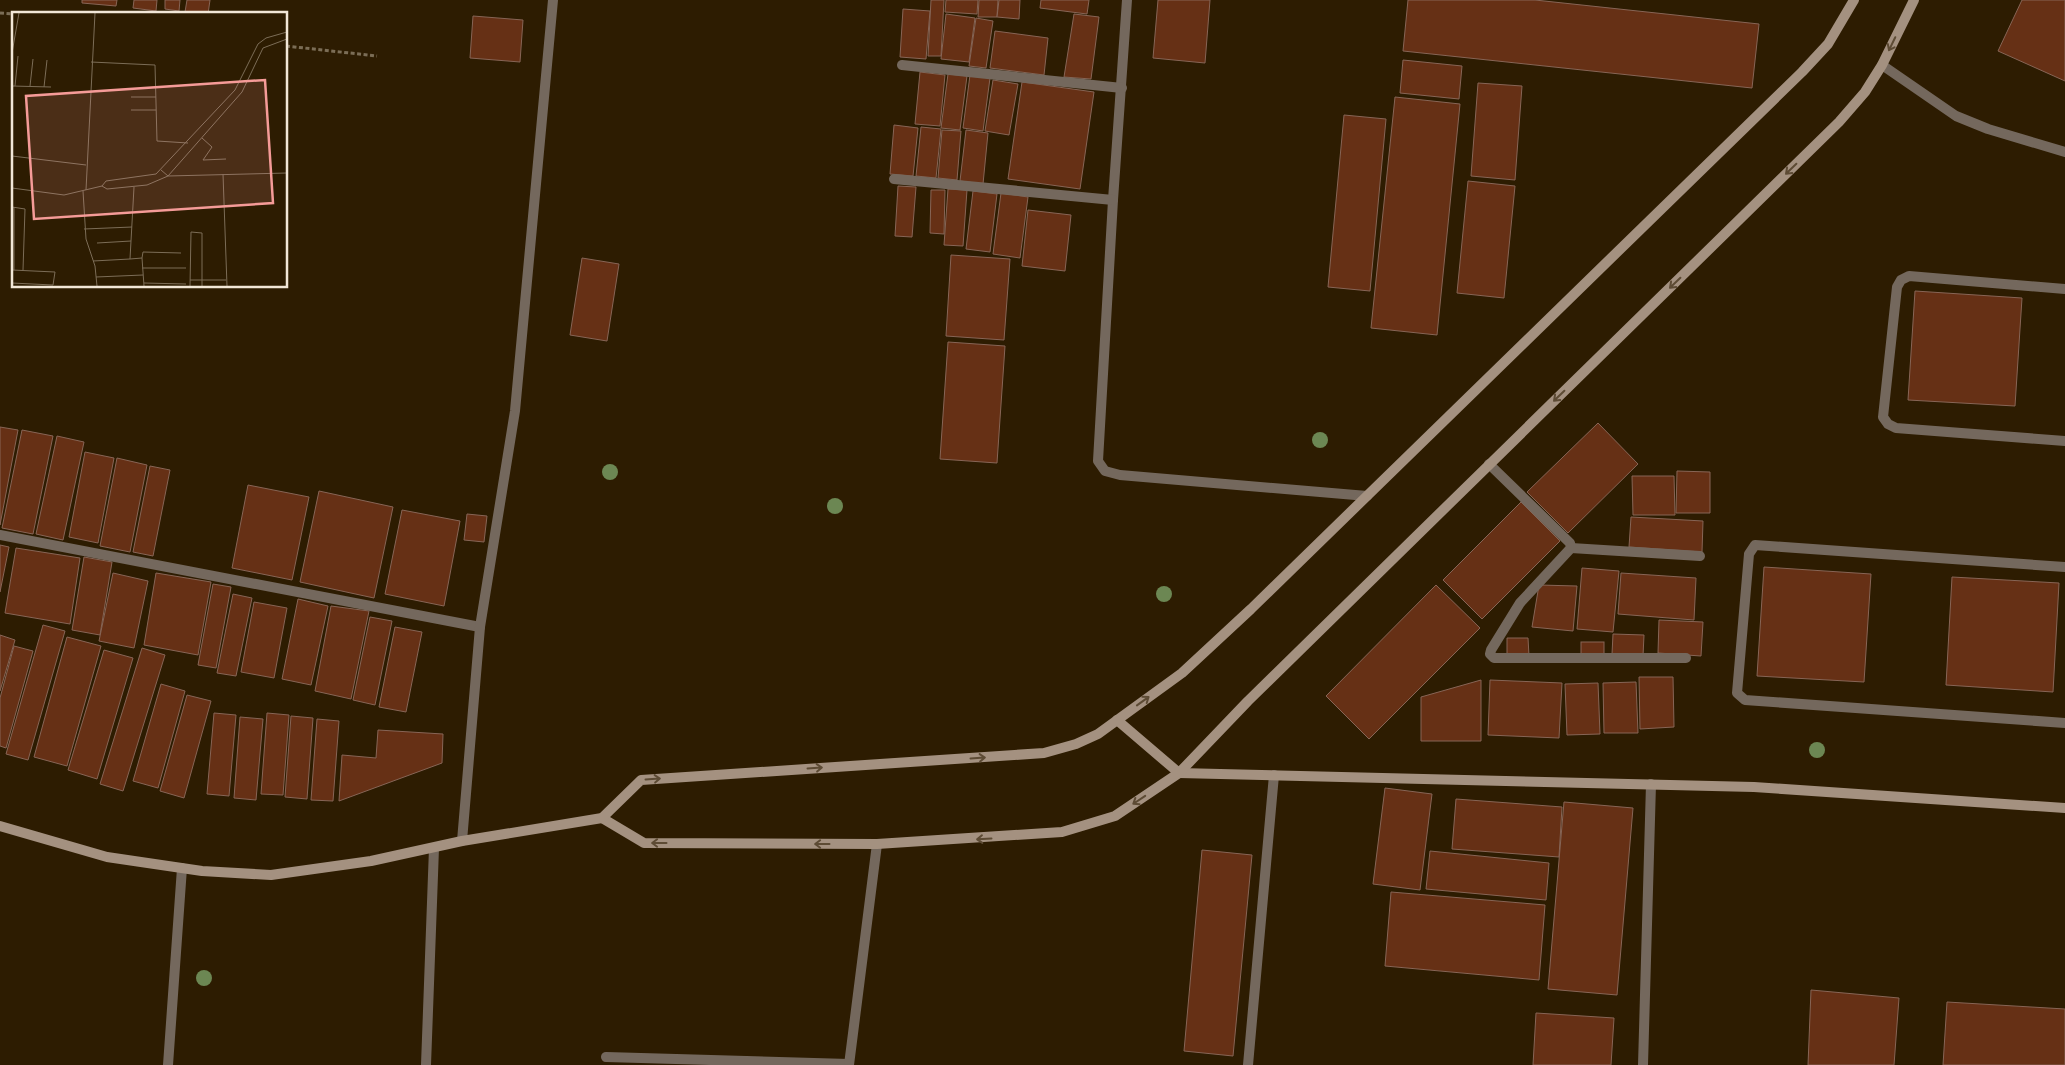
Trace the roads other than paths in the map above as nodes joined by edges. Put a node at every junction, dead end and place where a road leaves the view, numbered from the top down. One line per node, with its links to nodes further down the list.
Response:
1 (553, 0): 19 (street)
2 (1127, 0): 7 (street)
3 (1854, 0): 14 (street)
4 (1914, 0): 5 (street, one-way to 5)
5 (1882, 65): 8 (street); 13 (street, one-way to 13)
6 (902, 66): 7 (street)
7 (1122, 88): 10 (street)
8 (2065, 152)
9 (894, 179): 10 (street)
10 (1113, 200): 14 (street)
11 (2065, 289): 12 (street)
12 (2065, 441)
13 (1489, 464): 16 (street); 23 (street)
14 (1367, 496): 21 (street, one-way to 14)
15 (0, 535): 19 (street)
16 (1571, 548): 17 (street); 20 (street)
17 (1700, 556)
18 (2065, 567): 22 (street)
19 (480, 627): 29 (street)
20 (1686, 658)
21 (1117, 720): 23 (street); 27 (street, one-way to 21)
22 (2065, 724)
23 (1180, 773): 24 (street); 30 (street, one-way to 30)
24 (1274, 774): 25 (street); 37 (street)
25 (1652, 784): 26 (street); 38 (street)
26 (2065, 808)
27 (602, 818): 29 (street); 30 (street, one-way to 27)
28 (0, 826): 32 (street)
29 (462, 841): 31 (street)
30 (877, 844): 34 (street)
31 (434, 848): 32 (street); 36 (street)
32 (182, 868): 35 (street)
33 (606, 1057): 34 (street)
34 (849, 1064)
35 (168, 1065)
36 (426, 1065)
37 (1248, 1065)
38 (1642, 1065)

